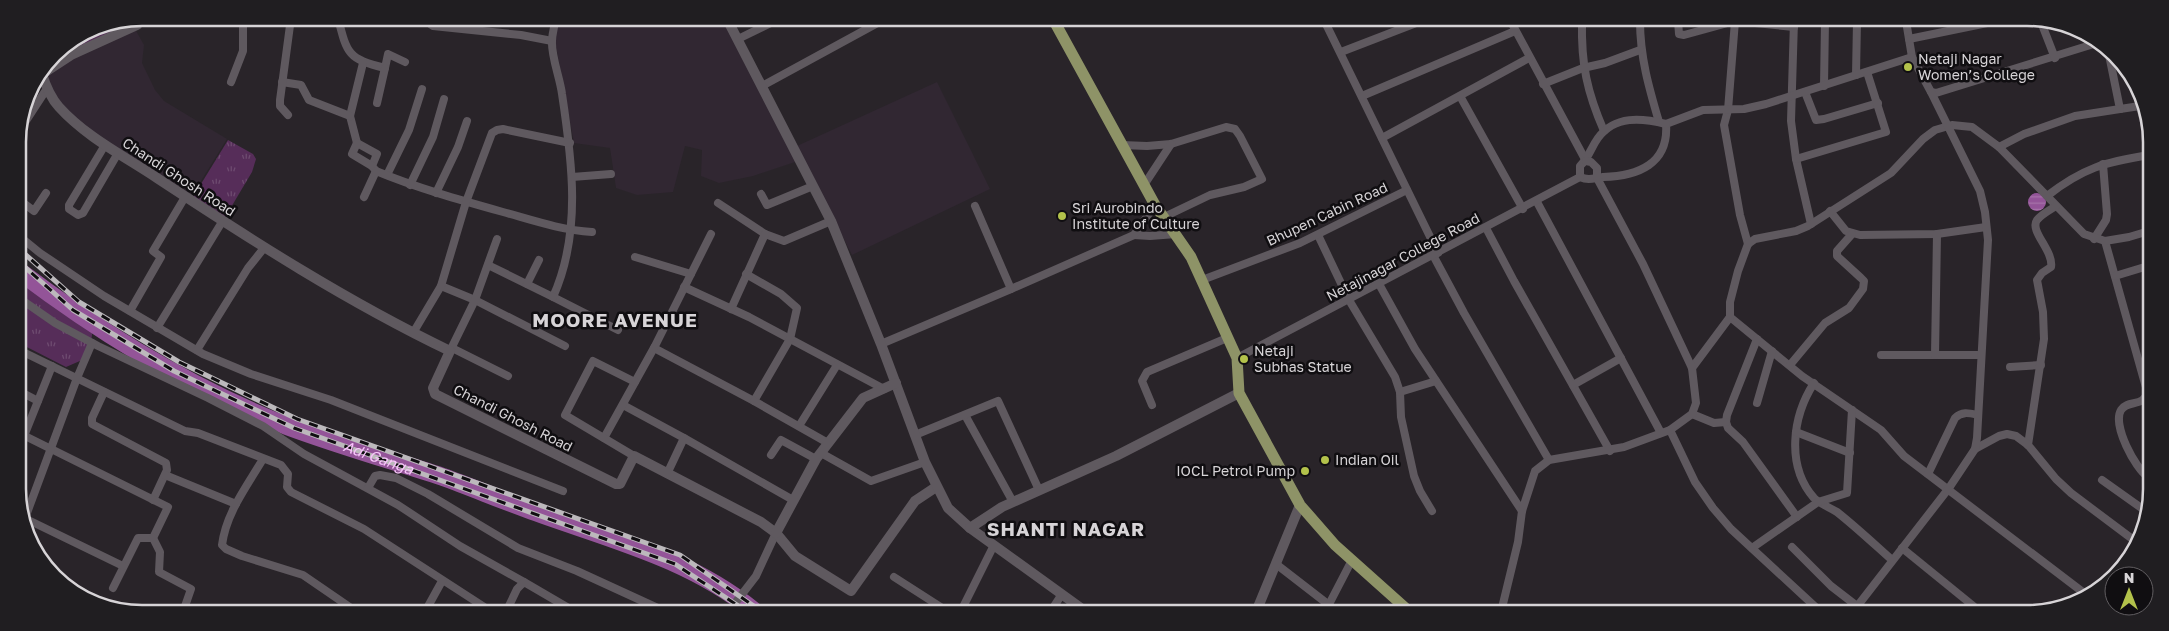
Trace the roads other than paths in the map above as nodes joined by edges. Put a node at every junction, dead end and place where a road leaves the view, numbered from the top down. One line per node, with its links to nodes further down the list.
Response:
1 (243, 26): 44 (street)
2 (290, 26): 45 (street)
3 (341, 26): 37 (street)
4 (433, 26): 28 (street)
5 (554, 26): 28 (street)
6 (731, 26): 26 (street)
7 (765, 26): 26 (street)
8 (872, 26): 47 (street)
9 (1056, 26): 74 (main road)
10 (1327, 26): 31 (street)
11 (1408, 26): 31 (street)
12 (1513, 26): 25 (street)
13 (1582, 26): 40 (street)
14 (1640, 26): 30 (street)
15 (1678, 26): 16 (street)
16 (1717, 26)
17 (1735, 26): 61 (street)
18 (1794, 26): 55 (street)
19 (1825, 26): 48 (street)
20 (1856, 26): 42 (street)
21 (1907, 26): 27 (street)
22 (1972, 26): 27 (street)
23 (134, 27): 38 (street, Chandi Ghosh Road)
24 (2043, 27): 34 (street)
25 (1515, 31): 33 (street); 53 (street)
26 (738, 39): 47 (street)
27 (1909, 39): 32 (street)
28 (552, 41): 70 (street)
29 (2091, 46): 34 (street)
30 (1640, 50): 40 (street); 66 (street)
31 (1341, 52): 53 (street)
32 (1912, 57): 41 (street); 52 (street)
33 (1529, 58): 46 (street); 54 (street)
34 (2055, 58): 52 (street)
35 (405, 62): 39 (street)
36 (2110, 62): 60 (street)
37 (363, 63): 39 (street); 64 (street)
38 (57, 64)
39 (386, 68): 57 (street)
40 (1583, 68): 46 (street); 68 (street)
41 (1867, 72): 42 (street); 58 (street)
42 (1856, 75): 48 (street)
43 (43, 82): 50 (street, Chandi Ghosh Road)
44 (231, 82)
45 (282, 82): 62 (street); 64 (street)
46 (1543, 84): 79 (street)
47 (762, 86): 89 (street)
48 (1824, 86): 51 (street)
49 (422, 89): 83 (street)
50 (46, 90): 63 (street); 73 (street, Chandi Ghosh Road)
51 (1806, 92): 55 (street); 58 (street)
52 (1931, 92): 67 (street)
53 (1362, 96): 69 (street)
54 (1460, 96): 69 (street); 104 (street)
55 (1790, 96): 61 (street); 78 (street)
56 (444, 99): 87 (street)
57 (377, 103)
58 (1878, 103): 78 (street)
59 (2137, 106): 60 (street)
60 (2120, 109): 75 (street)
61 (1728, 110): 66 (street); 126 (street)
62 (288, 115)
63 (29, 116)
64 (350, 116): 71 (street)
65 (467, 121): 92 (street)
66 (1662, 123): 68 (street); 86 (street)
67 (1948, 126): 75 (street); 105 (street); 110 (street)
68 (1604, 131): 79 (street)
69 (1382, 138): 90 (street)
70 (570, 142): 85 (street); 97 (street)
71 (357, 144): 81 (street); 81 (street)
72 (1171, 144): 74 (street); 88 (street); 106 (street)
73 (105, 145): 76 (street, Chandi Ghosh Road); 76 (street)
74 (1122, 145): 88 (main road)
75 (1999, 147): 94 (street)
76 (118, 153): 95 (street, Chandi Ghosh Road)
77 (2143, 156): 80 (street)
78 (1796, 159): 109 (street)
79 (1586, 162): 84 (street); 86 (street)
80 (2103, 164): 94 (street); 123 (street)
81 (374, 168): 83 (street); 96 (street)
82 (611, 174): 85 (street)
83 (386, 175): 87 (street)
84 (1580, 177): 86 (street); 98 (street, Netajinagar College Road)
85 (572, 178): 112 (street)
86 (1597, 178): 174 (street)
87 (410, 185): 92 (street)
88 (1144, 185): 101 (main road)
89 (813, 186): 93 (street); 107 (street)
90 (1407, 190): 121 (street, Bhupen Cabin Road); 128 (street)
91 (46, 193): 100 (street)
92 (436, 193): 97 (street)
93 (762, 194)
94 (2048, 196): 103 (street)
95 (185, 197): 108 (street, Chandi Ghosh Road); 147 (street)
96 (364, 197)
97 (466, 202): 112 (street); 139 (street)
98 (1537, 202): 104 (street, Netajinagar College Road); 167 (street)
99 (718, 203): 116 (street)
100 (26, 205)
101 (1155, 205): 106 (main road); 117 (street)
102 (975, 206): 141 (street)
103 (2056, 206): 123 (street); 171 (street)
104 (1523, 209): 111 (street, Netajinagar College Road)
105 (1830, 211): 109 (street); 119 (street)
106 (1164, 218): 118 (main road)
107 (830, 221): 116 (street); 156 (street)
108 (222, 222): 127 (street, Chandi Ghosh Road); 149 (street)
109 (1811, 224): 126 (street)
110 (1986, 227): 120 (street); 165 (street)
111 (1486, 228): 128 (street, Netajinagar College Road); 181 (street)
112 (570, 231): 113 (street); 142 (street)
113 (592, 232)
114 (2143, 233): 125 (street)
115 (711, 234): 133 (street)
116 (765, 234): 134 (street)
117 (1134, 234): 118 (street); 141 (street)
118 (1176, 234): 136 (main road)
119 (1852, 234): 120 (street); 170 (street)
120 (1937, 234): 164 (street)
121 (1318, 235): 136 (street, Bhupen Cabin Road); 144 (street)
122 (497, 239): 131 (street)
123 (2094, 239): 125 (street)
124 (26, 241): 147 (street)
125 (2105, 241): 135 (street)
126 (1748, 244): 148 (street)
127 (264, 248): 151 (street, Chandi Ghosh Road); 159 (street)
128 (1436, 254): 138 (street, Netajinagar College Road); 217 (street)
129 (635, 257): 133 (street)
130 (539, 260): 137 (street)
131 (488, 264): 137 (street); 143 (street)
132 (2143, 268): 135 (street)
133 (691, 274): 140 (street)
134 (746, 274): 146 (street); 154 (street)
135 (2115, 276): 173 (street)
136 (1202, 280): 152 (main road)
137 (527, 284): 142 (street)
138 (1379, 284): 144 (street, Netajinagar College Road); 177 (street)
139 (441, 286): 143 (street); 151 (street)
140 (684, 287): 146 (street); 158 (street)
141 (1012, 289): 156 (street)
142 (553, 297): 150 (street)
143 (475, 300): 157 (street); 160 (street)
144 (1349, 300): 166 (street, Netajinagar College Road); 184 (street)
145 (26, 303): 155 (street)
146 (731, 309): 154 (street)
147 (130, 311): 149 (street)
148 (1730, 317): 153 (street); 174 (street)
149 (157, 328): 159 (street)
150 (618, 330)
151 (413, 333): 160 (street, Chandi Ghosh Road)
152 (1227, 338): 166 (main road); 192 (street)
153 (1757, 339): 161 (street); 197 (street)
154 (790, 340): 168 (street); 189 (street)
155 (92, 343): 176 (street); 225 (street)
156 (881, 344): 179 (street)
157 (565, 346)
158 (654, 348): 178 (street); 189 (street)
159 (197, 350): 228 (street)
160 (451, 350): 175 (street); 214 (street, Chandi Ghosh Road)
161 (1772, 351): 170 (street); 190 (street)
162 (26, 353): 169 (street)
163 (1881, 355): 164 (street)
164 (1935, 355): 165 (street)
165 (1980, 355): 196 (street)
166 (1236, 358): 185 (main road)
167 (1621, 358): 181 (street); 202 (street)
168 (837, 365): 182 (street); 199 (street)
169 (52, 366): 176 (street); 188 (street)
170 (1790, 366): 180 (street)
171 (2041, 366): 172 (street); 208 (street)
172 (2010, 367)
173 (2143, 367)
174 (1692, 368): 194 (street)
175 (508, 376)
176 (77, 378): 183 (street); 209 (street)
177 (1436, 381): 184 (street); 238 (street)
178 (635, 382): 191 (street); 205 (street)
179 (896, 383): 182 (street); 203 (street)
180 (1814, 383): 193 (street); 201 (street)
181 (1573, 385): 211 (street)
182 (884, 389): 207 (street)
183 (104, 392): 216 (street); 222 (street)
184 (1400, 392): 237 (street)
185 (1239, 393): 227 (street); 234 (main road)
186 (26, 395): 188 (street)
187 (2143, 400): 219 (street)
188 (38, 401): 198 (street)
189 (754, 401): 199 (street)
190 (1757, 403)
191 (623, 405): 205 (street); 206 (street)
192 (1152, 405)
193 (1852, 410): 212 (street); 221 (street)
194 (1692, 414): 197 (street); 200 (street)
195 (965, 415): 203 (street); 227 (street); 231 (street)
196 (1978, 415): 210 (street); 221 (street)
197 (1726, 422): 239 (street)
198 (26, 426)
199 (799, 426): 207 (street)
200 (1670, 430): 202 (street); 247 (street)
201 (1796, 432): 212 (street); 232 (street)
202 (1660, 433): 211 (street)
203 (915, 435): 218 (street)
204 (26, 436): 209 (street)
205 (604, 438): 214 (street)
206 (684, 438): 220 (street); 230 (street)
207 (828, 443): 215 (street)
208 (2028, 445): 210 (street); 244 (street)
209 (51, 449): 229 (street); 236 (street)
210 (1975, 449): 226 (street)
211 (1610, 451): 217 (street)
212 (1850, 453): 232 (street)
213 (771, 455): 215 (street)
214 (634, 456): 220 (street)
215 (818, 456): 218 (street); 230 (street)
216 (263, 459): 233 (street); 254 (street)
217 (1549, 460): 238 (street)
218 (925, 462): 224 (street)
219 (2143, 472)
220 (667, 474): 242 (street)
221 (1928, 474): 226 (street)
222 (165, 476): 229 (street); 233 (street)
223 (2102, 480): 235 (street)
224 (936, 487): 241 (street); 242 (street)
225 (368, 488): 255 (street); 265 (street)
226 (1949, 488): 248 (street); 257 (street)
227 (1039, 490): 231 (street)
228 (563, 491)
229 (153, 500): 243 (street)
230 (793, 500): 242 (street)
231 (1013, 502): 241 (street)
232 (1818, 502): 239 (street); 250 (street)
233 (236, 504): 260 (street)
234 (1300, 505): 249 (main road); 251 (street)
235 (2141, 508)
236 (28, 509)
237 (1432, 511)
238 (1522, 511): 275 (street)
239 (1796, 517): 247 (street)
240 (31, 522): 252 (street)
241 (970, 528): 245 (street)
242 (776, 532): 266 (street)
243 (153, 538): 252 (street); 259 (street)
244 (2131, 538)
245 (994, 546): 258 (street); 268 (street)
246 (1792, 547): 277 (street)
247 (1752, 548): 276 (street)
248 (1902, 548): 250 (street); 279 (street)
249 (1352, 560): 273 (street); 274 (main road)
250 (1892, 560): 278 (street)
251 (1276, 564): 271 (street); 272 (street)
252 (123, 566): 256 (street)
253 (894, 577): 267 (street)
254 (442, 581): 261 (street); 262 (street)
255 (524, 582): 263 (street); 264 (street)
256 (113, 588)
257 (2081, 591)
258 (1062, 594): 269 (street); 270 (street)
259 (186, 605)
260 (347, 605)
261 (429, 605)
262 (482, 605)
263 (509, 605)
264 (563, 605)
265 (651, 605)
266 (733, 605)
267 (938, 605)
268 (964, 605)
269 (1054, 605)
270 (1077, 605)
271 (1259, 605)
272 (1324, 605)
273 (1329, 605)
274 (1402, 605)
275 (1503, 605)
276 (1813, 605)
277 (1849, 605)
278 (1858, 605)
279 (1972, 605)

